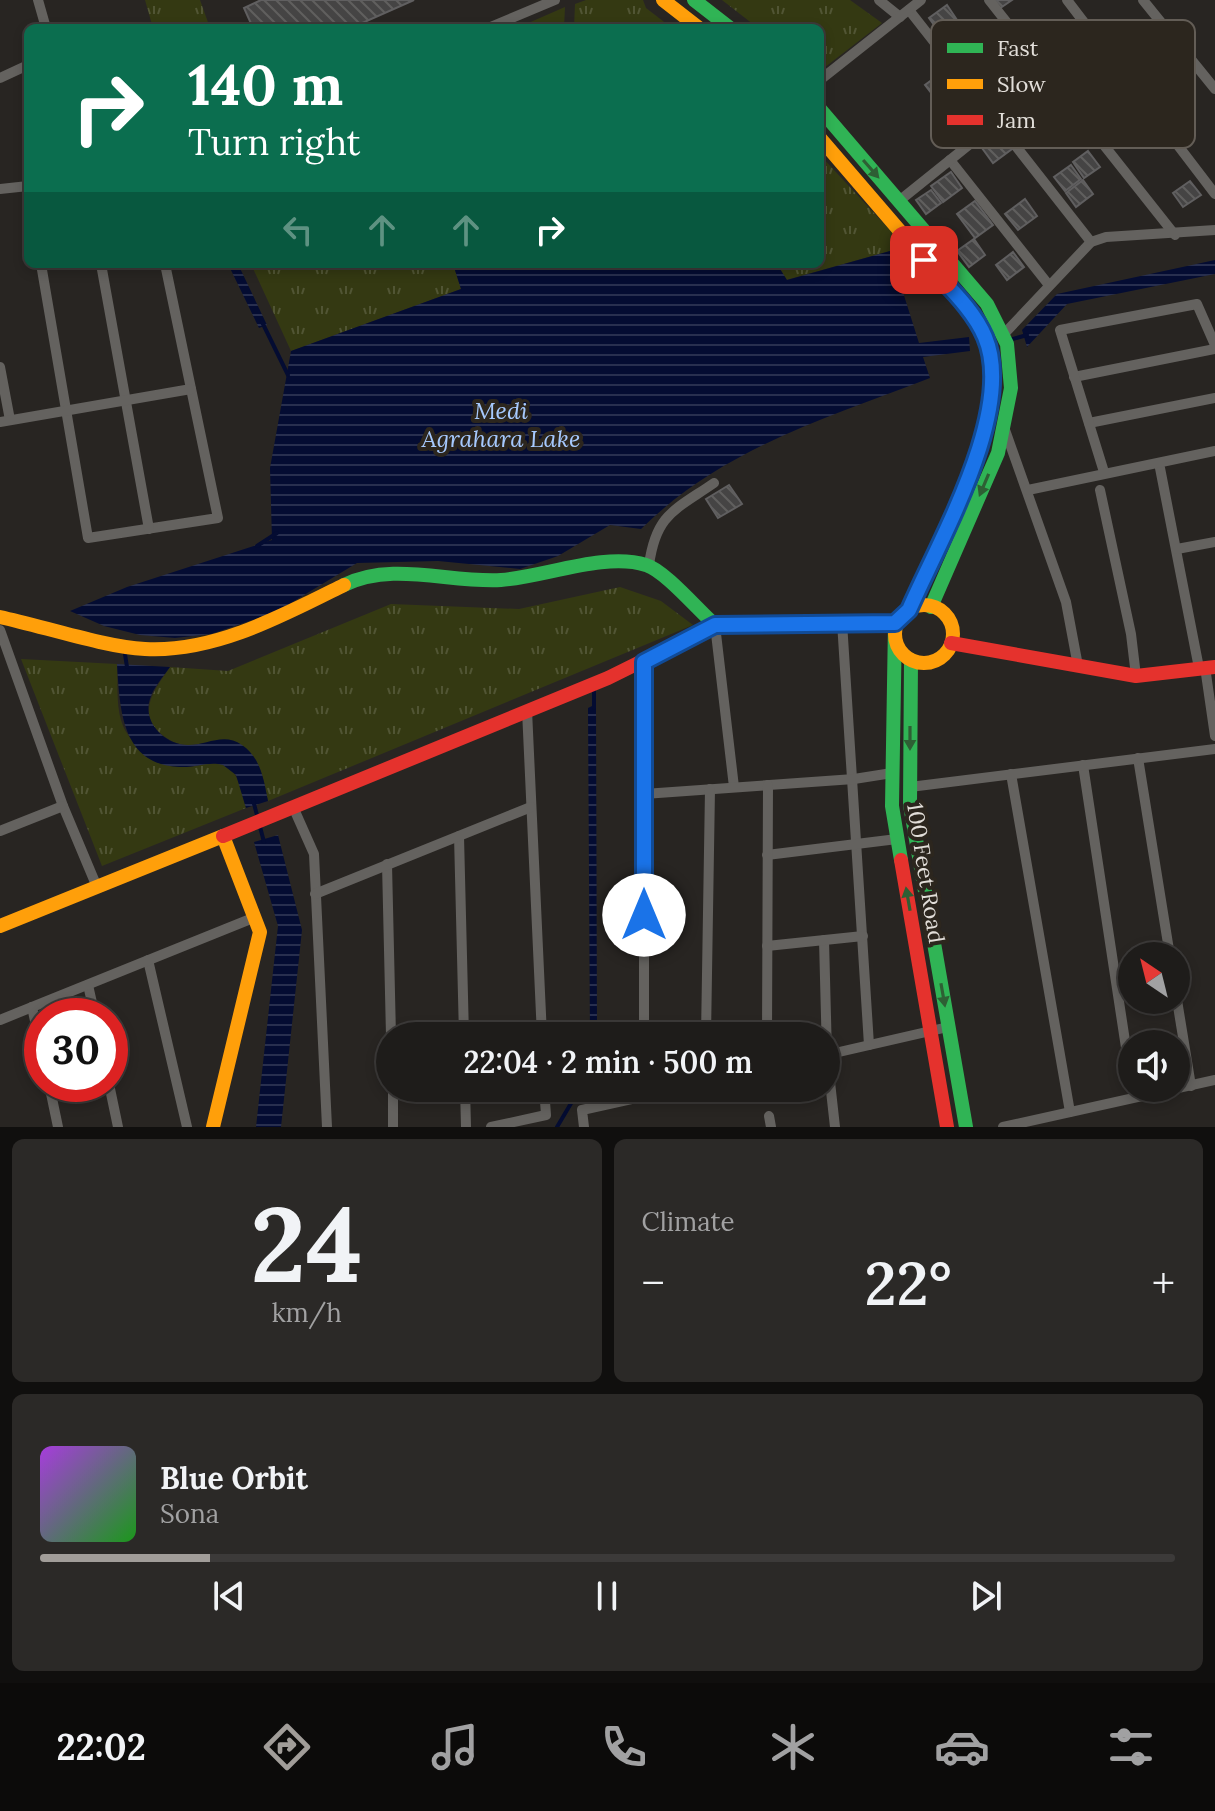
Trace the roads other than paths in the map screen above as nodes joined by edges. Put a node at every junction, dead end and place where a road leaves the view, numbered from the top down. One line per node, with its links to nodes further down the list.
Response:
1 (38, 0): 14 (street)
2 (555, 0): 15 (street)
3 (663, 0): 16 (main road)
4 (694, 0): 17 (main road)
5 (879, 0): 10 (street)
6 (921, 0): 10 (street)
7 (989, 0): 11 (street)
8 (1067, 0): 12 (street)
9 (1143, 0): 13 (street)
10 (905, 13): 18 (street); 21 (street)
11 (1005, 20)
12 (1082, 20)
13 (1159, 20)
14 (45, 24)
15 (498, 24)
16 (694, 24)
17 (725, 24)
18 (931, 44)
19 (1195, 64): 23 (street)
20 (24, 67): 22 (street)
21 (824, 77)
22 (0, 78)
23 (1215, 89)
24 (824, 114): 34 (main road, one-way to 34)
25 (824, 143): 64 (main road)
26 (965, 148): 30 (street)
27 (1017, 148): 37 (street)
28 (1106, 148): 36 (street)
29 (1180, 148): 33 (street)
30 (950, 160): 34 (street); 41 (street)
31 (24, 186): 32 (street)
32 (0, 189)
33 (1215, 194)
34 (899, 201): 42 (main road)
35 (1215, 230): 36 (street)
36 (1175, 235): 37 (street)
37 (1091, 242): 41 (street)
38 (42, 268): 49 (street)
39 (102, 268): 48 (street)
40 (166, 268): 46 (street)
41 (1048, 284): 42 (street)
42 (1004, 334): 52 (main road)
43 (1215, 347): 45 (street); 45 (street)
44 (0, 367): 50 (street)
45 (1074, 377): 51 (street)
46 (191, 389): 48 (street); 59 (street)
47 (1215, 398): 51 (street)
48 (126, 400): 49 (street); 59 (street)
49 (66, 410): 50 (street); 59 (street)
50 (5, 421)
51 (1089, 423): 55 (street)
52 (1005, 430): 57 (street); 63 (main road, one-way to 63)
53 (1215, 451): 55 (street)
54 (1160, 468): 61 (street)
55 (1104, 472): 57 (street)
56 (714, 483): 62 (street)
57 (1028, 490): 73 (street)
58 (1100, 490): 75 (street)
59 (149, 529)
60 (1215, 542): 61 (street)
61 (1177, 549): 74 (street)
62 (649, 565): 65 (main road); 68 (main road)
63 (931, 607): 64 (main road); 70 (main road)
64 (909, 610): 67 (main road)
65 (0, 617)
66 (842, 622): 67 (main road); 68 (main road); 83 (street)
67 (895, 623): 71 (main road); 81 (main road, 100 Feet Road)
68 (715, 625): 72 (main road); 85 (street)
69 (0, 630): 89 (street)
70 (951, 643): 71 (main road); 73 (main road)
71 (911, 660): 86 (main road, 100 Feet Road, one-way to 86)
72 (644, 662): 76 (main road); 88 (street)
73 (1078, 666): 75 (main road)
74 (1206, 667): 75 (main road); 77 (street)
75 (1136, 676)
76 (527, 710): 90 (street); 91 (main road)
77 (1215, 736)
78 (1215, 749): 79 (street)
79 (1138, 758): 80 (street); 105 (street)
80 (1083, 765): 82 (street); 122 (street)
81 (892, 773): 83 (street); 95 (main road, 100 Feet Road)
82 (1011, 774): 86 (street); 136 (street)
83 (854, 779): 84 (street); 96 (street)
84 (768, 785): 85 (street); 97 (street)
85 (734, 787): 87 (street)
86 (910, 787): 121 (main road, 100 Feet Road, one-way to 121)
87 (710, 789): 88 (street); 118 (street)
88 (644, 794): 117 (street)
89 (63, 806): 92 (street); 99 (street)
90 (531, 807): 94 (street); 116 (street)
91 (290, 811): 93 (main road); 100 (street)
92 (0, 831)
93 (223, 836): 99 (main road); 140 (main road)
94 (459, 836): 98 (street); 115 (street)
95 (897, 839): 96 (street); 123 (main road, 100 Feet Road, one-way to 95)
96 (858, 844): 97 (street); 103 (street)
97 (767, 855): 106 (street)
98 (387, 864): 100 (street); 114 (street)
99 (97, 887): 102 (main road)
100 (315, 894): 141 (street)
101 (248, 920): 107 (street)
102 (0, 926)
103 (863, 936): 104 (street); 124 (street)
104 (824, 940): 106 (street); 120 (street)
105 (1168, 942)
106 (767, 946): 119 (street)
107 (148, 960): 108 (street); 139 (street)
108 (88, 985): 109 (street); 110 (street)
109 (55, 998)
110 (91, 998)
111 (24, 1010): 113 (street)
112 (1179, 1014): 127 (street)
113 (0, 1020)
114 (391, 1022)
115 (464, 1022)
116 (541, 1022)
117 (644, 1022)
118 (706, 1022)
119 (767, 1022)
120 (825, 1022)
121 (948, 1027): 123 (street); 148 (main road, 100 Feet Road)
122 (1124, 1030)
123 (930, 1031): 124 (street); 147 (main road, 100 Feet Road)
124 (869, 1045): 125 (street)
125 (840, 1052)
126 (1215, 1080): 127 (street)
127 (1191, 1086)
128 (1118, 1096): 136 (street)
129 (53, 1102): 137 (street)
130 (113, 1102): 138 (street)
131 (393, 1102): 142 (street)
132 (465, 1102): 143 (street)
133 (545, 1102): 144 (street)
134 (610, 1102): 145 (street)
135 (832, 1102): 146 (street)
136 (1070, 1112): 149 (street)
137 (58, 1127)
138 (118, 1127)
139 (187, 1127)
140 (213, 1127)
141 (327, 1127)
142 (393, 1127)
143 (466, 1127)
144 (491, 1127)
145 (584, 1127)
146 (835, 1127)
147 (947, 1127)
148 (966, 1127)
149 (1003, 1127)

